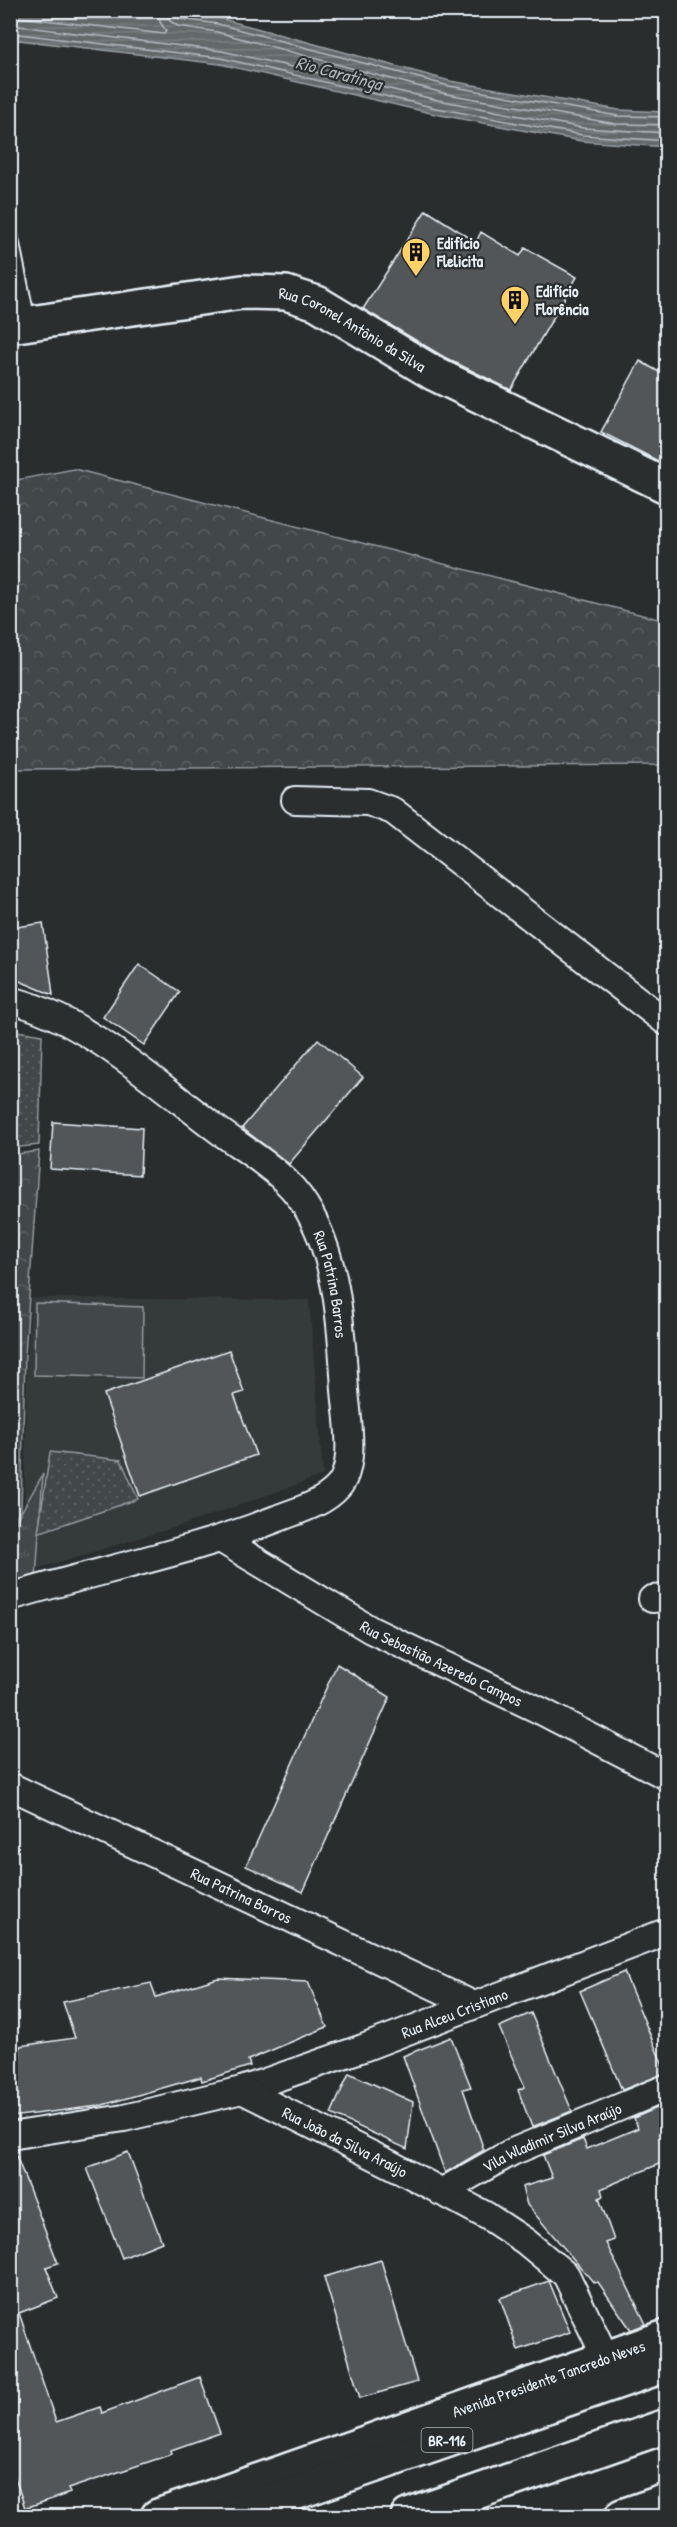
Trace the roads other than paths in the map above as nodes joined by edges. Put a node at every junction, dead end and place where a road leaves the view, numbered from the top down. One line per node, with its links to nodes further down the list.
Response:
1 (10, 234): 2 (lane)
2 (19, 324): 3 (main road, Rua Coronel Antônio da Silva)
3 (666, 486)
4 (295, 800): 6 (street)
5 (10, 1000): 7 (street, Rua Patrina Barros)
6 (666, 1022)
7 (222, 1540): 8 (street, Rua Patrina Barros); 9 (street, Rua Sebastião Azeredo Campos)
8 (10, 1597)
9 (666, 1776)
10 (10, 1786): 12 (street, Rua Patrina Barros)
11 (666, 1932): 12 (street, Rua Alceu Cristiano)
12 (474, 2005): 14 (street, Rua Alceu Cristiano)
13 (666, 2088): 16 (street, Vila Wladimir Silva Araújo)
14 (242, 2090): 15 (street); 16 (street, Rua João da Silva Araújo)
15 (10, 2136)
16 (441, 2192): 18 (street, Rua João da Silva Araújo)
17 (666, 2337): 18 (main road, Avenida Presidente Tancredo Neves)
18 (606, 2358): 22 (main road, Avenida Presidente Tancredo Neves)
19 (666, 2365): 23 (main road, Avenida Presidente Tancredo Neves / BR-116)
20 (666, 2426): 24 (main road)
21 (666, 2500): 25 (main road)
22 (158, 2517)
23 (228, 2517)
24 (408, 2517)
25 (622, 2517)

